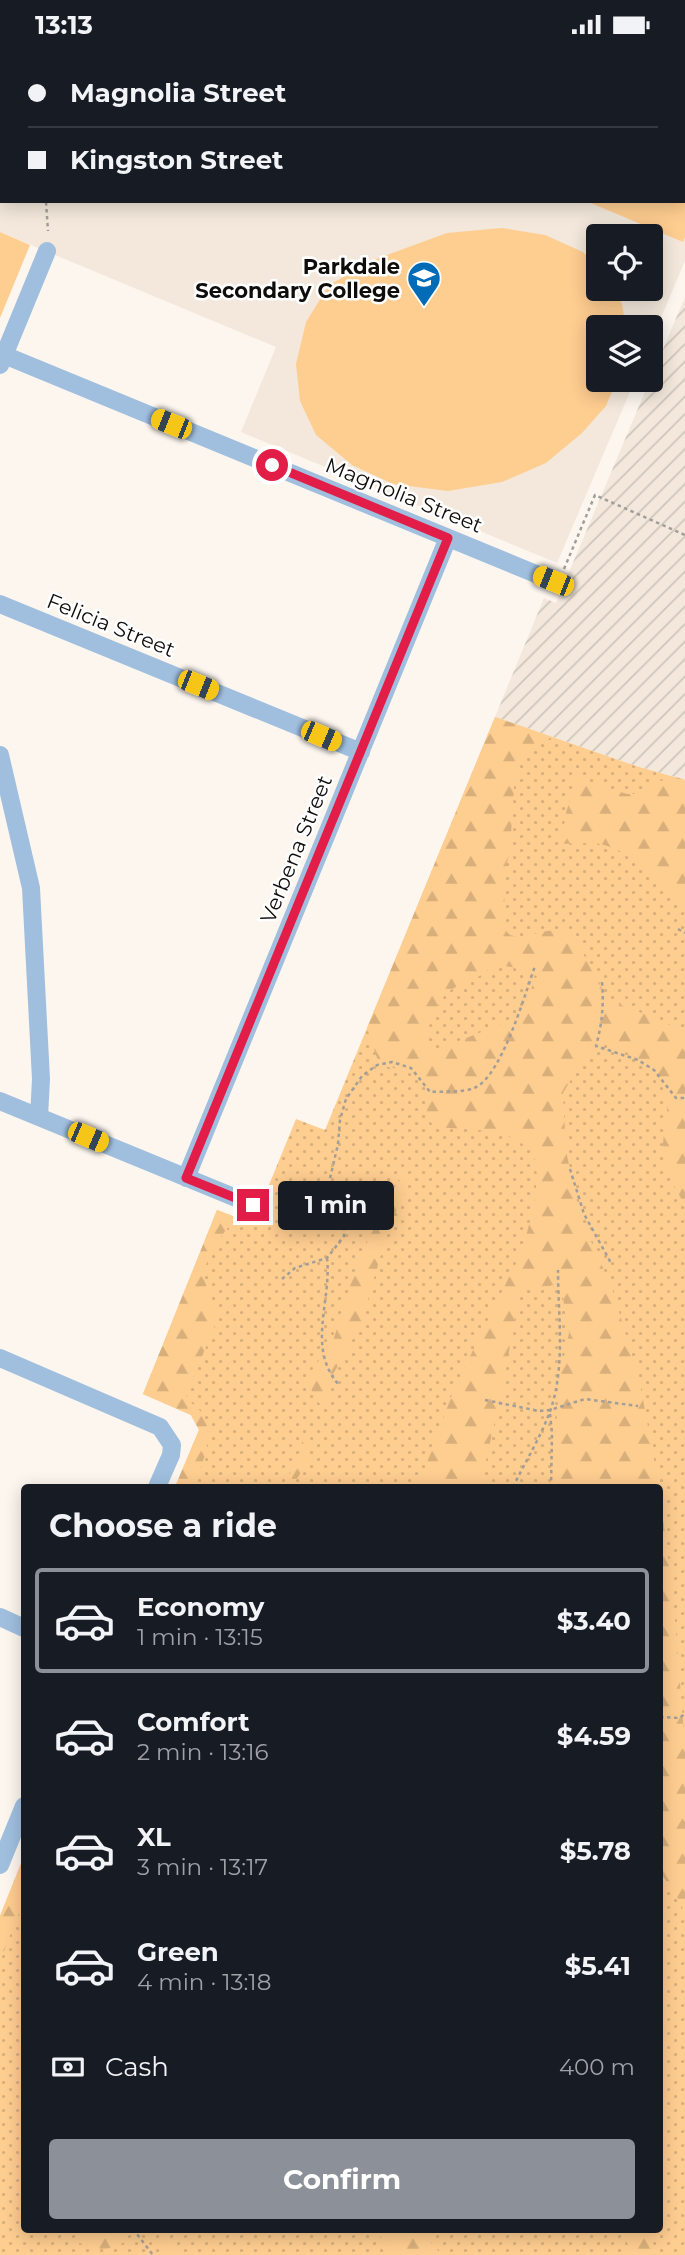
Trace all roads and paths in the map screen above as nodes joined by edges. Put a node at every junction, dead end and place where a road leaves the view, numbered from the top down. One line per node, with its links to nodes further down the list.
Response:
1 (46, 203): 2 (path)
2 (48, 231)
3 (47, 251): 4 (street)
4 (2, 360): 6 (street, Magnolia Street)
5 (685, 535): 7 (path)
6 (448, 538): 7 (street, Magnolia Street); 9 (street, Verbena Street)
7 (558, 575)
8 (0, 604): 9 (street, Felicia Street)
9 (361, 753): 19 (street, Verbena Street)
10 (0, 755): 17 (street)
11 (678, 929): 12 (path)
12 (685, 933)
13 (535, 966): 21 (path)
14 (602, 982): 15 (path)
15 (685, 1098)
16 (0, 1101): 17 (street)
17 (39, 1117): 19 (street)
18 (570, 1169): 22 (path)
19 (186, 1178): 20 (street)
20 (253, 1205)
21 (327, 1258): 24 (path); 26 (path)
22 (611, 1263)
23 (558, 1270): 29 (path)
24 (282, 1279)
25 (0, 1358): 30 (street)
26 (339, 1385)
27 (485, 1400): 29 (path)
28 (638, 1406): 29 (path)
29 (550, 1411): 31 (path); 32 (path)
30 (158, 1484)
31 (514, 1484)
32 (551, 1484)
33 (0, 1617): 34 (street)
34 (21, 1626)
35 (685, 1713): 36 (path)
36 (663, 1717)
37 (21, 1813): 38 (street)
38 (0, 1864)
39 (136, 2233): 40 (path)
40 (153, 2255)

